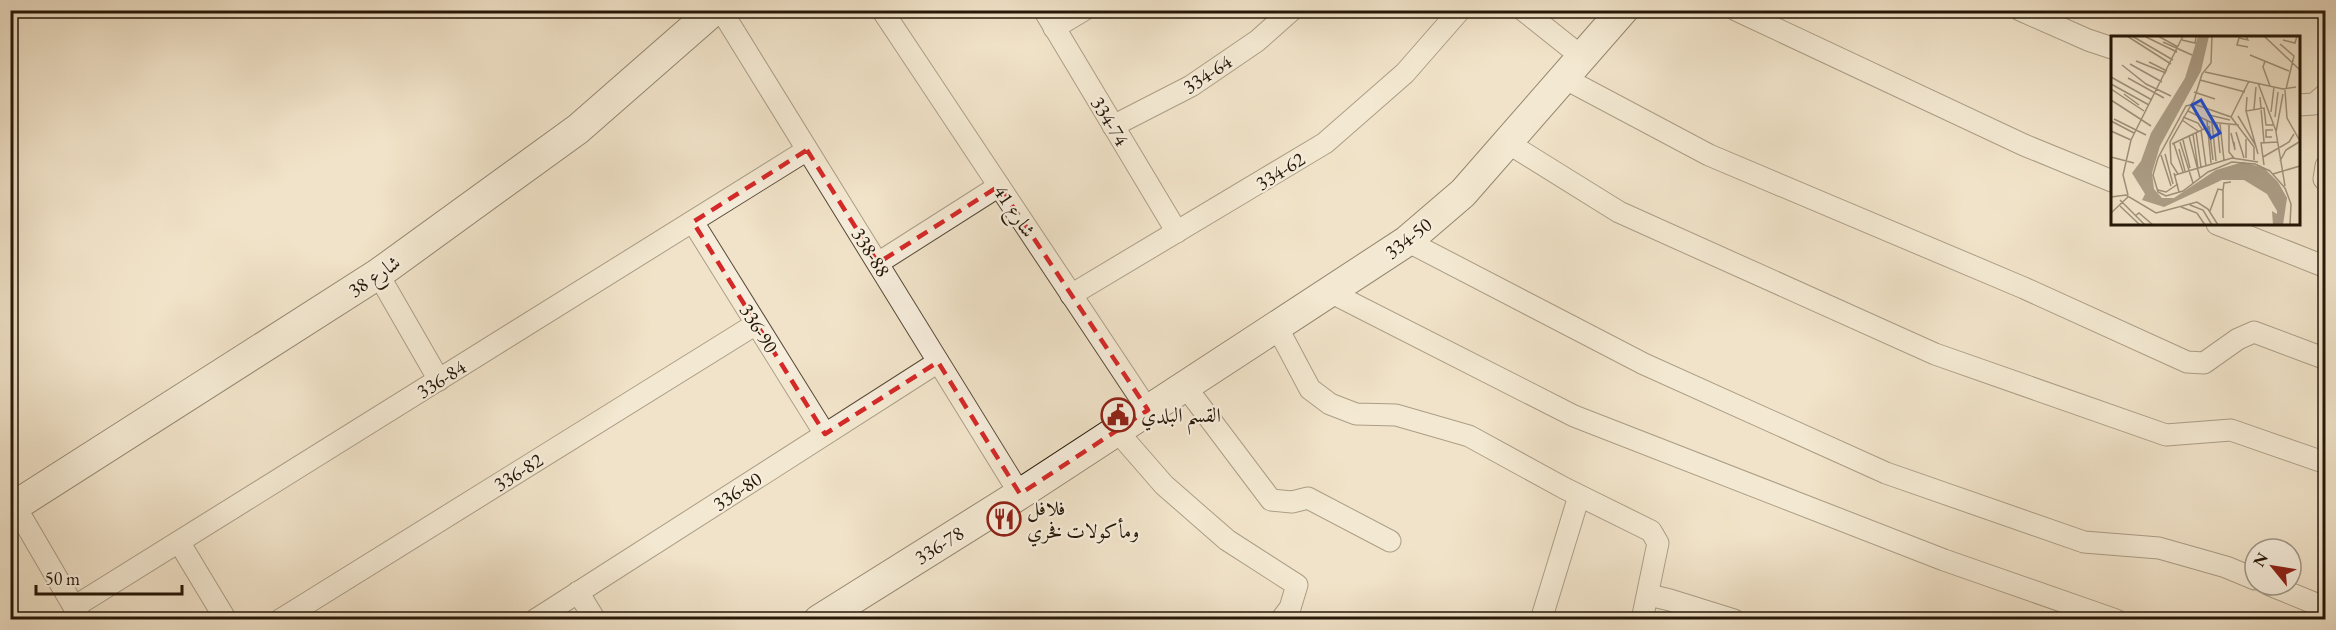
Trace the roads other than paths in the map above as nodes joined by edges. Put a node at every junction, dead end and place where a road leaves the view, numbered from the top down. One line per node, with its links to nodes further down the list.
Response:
1 (714, 10): 29 (street, شارع 38)
2 (721, 10): 18 (street, 338-88)
3 (1084, 10): 11 (street)
4 (1292, 10): 16 (street, 334-64)
5 (1460, 10): 25 (street, 334-62)
6 (1523, 10): 13 (street)
7 (1623, 10): 13 (street, 334-50)
8 (1736, 10): 20 (street)
9 (2020, 10): 12 (street)
10 (888, 13): 22 (street, شارع 41)
11 (1049, 20): 16 (street, 334-74)
12 (2111, 48)
13 (1573, 68): 17 (street, 334-50); 34 (street)
14 (2325, 96): 15 (street)
15 (2300, 105)
16 (1113, 126): 25 (street, 334-74)
17 (1508, 143): 26 (street, 334-50); 41 (street)
18 (807, 150): 23 (street, 336-84); 27 (street, 338-88)
19 (2325, 166): 21 (street)
20 (2111, 181)
21 (2325, 181)
22 (999, 186): 27 (street); 31 (street, شارع 41)
23 (693, 222): 32 (street, 336-90); 36 (street, 336-84)
24 (2220, 225): 28 (street)
25 (1177, 232): 31 (street, 334-62)
26 (1407, 241): 30 (street, 334-50); 47 (street)
27 (878, 263): 35 (street, 338-88)
28 (2325, 267)
29 (378, 274): 36 (street); 44 (street, شارع 38)
30 (1330, 292): 33 (street, 334-50); 62 (street)
31 (1071, 295): 38 (street, شارع 41)
32 (756, 324): 40 (street, 336-90); 54 (street, 336-82)
33 (1277, 327): 37 (street, 334-50); 43 (street)
34 (2325, 359)
35 (938, 362): 40 (street, 336-80); 42 (street, 338-88)
36 (439, 380): 46 (street, 336-84)
37 (1185, 386): 38 (street, 334-50); 45 (street)
38 (1148, 410): 39 (street, 336-78)
39 (1116, 431): 42 (street, 336-78); 58 (street)
40 (825, 434): 48 (street, 336-80)
41 (2325, 463)
42 (1020, 494): 57 (street, 336-78)
43 (1580, 496): 49 (street); 59 (street)
44 (13, 507): 52 (street)
45 (1390, 541)
46 (179, 542): 52 (street, 336-84); 53 (street)
47 (2243, 574)
48 (578, 592): 55 (street, 336-80); 56 (street)
49 (1649, 596): 60 (street); 61 (street)
50 (2299, 597): 51 (street)
51 (2325, 608)
52 (78, 613)
53 (226, 620)
54 (280, 620)
55 (535, 620)
56 (595, 620)
57 (819, 620)
58 (1281, 620)
59 (1540, 620)
60 (1642, 620)
61 (1734, 620)
62 (2116, 620)

